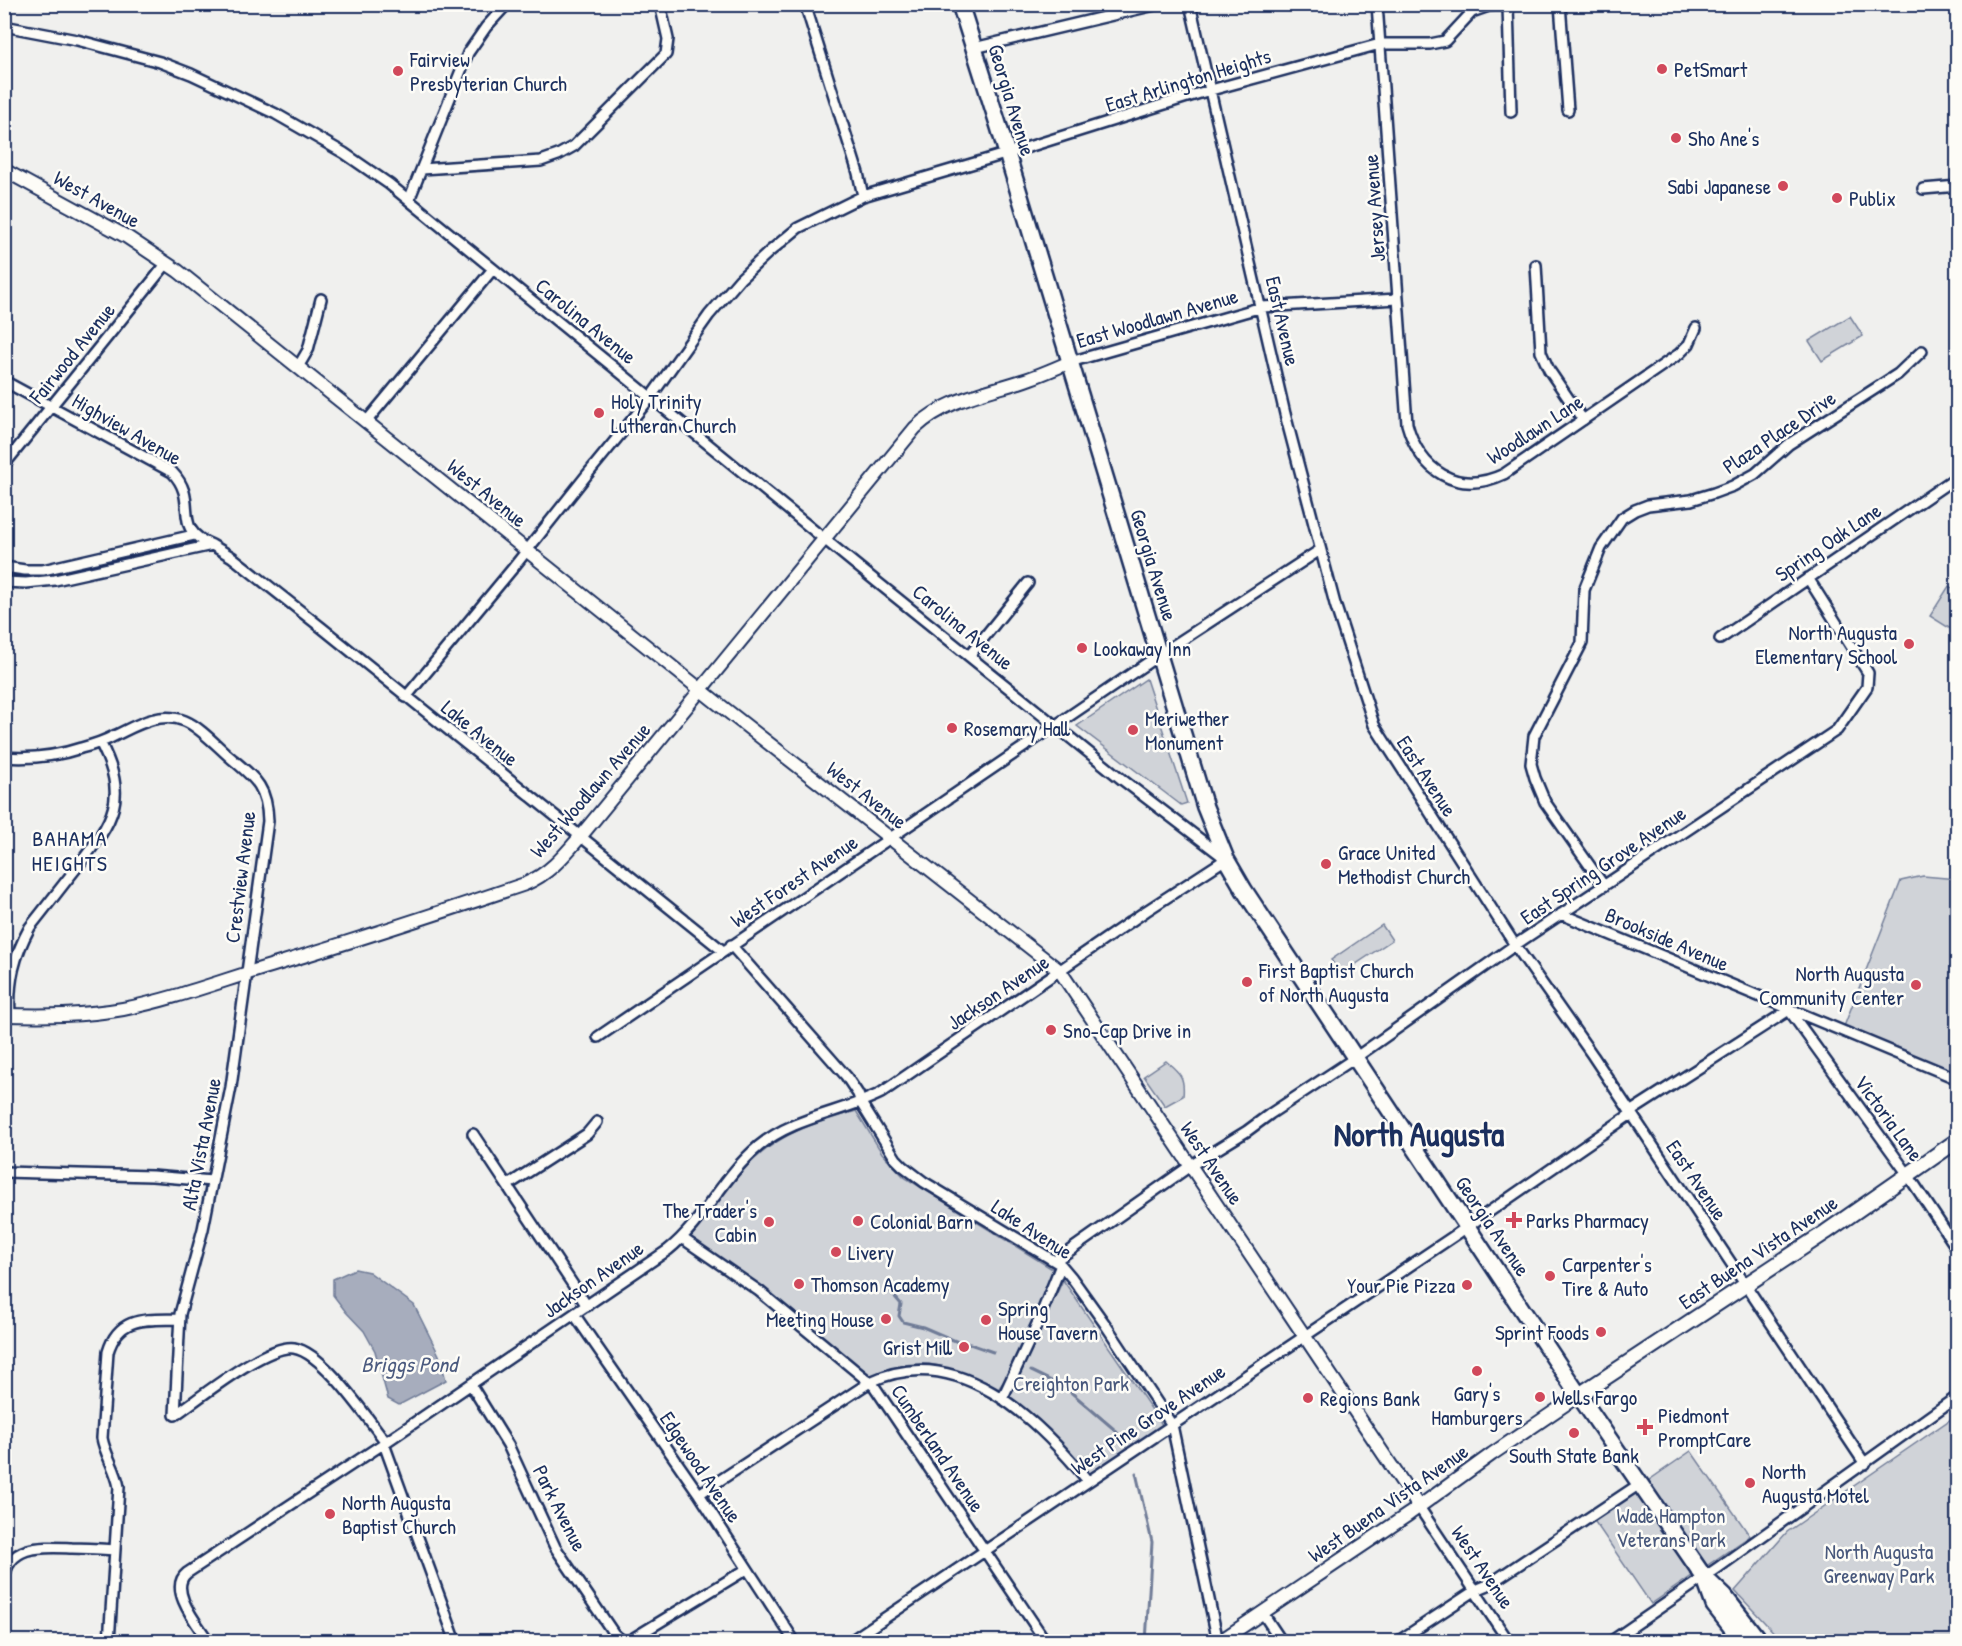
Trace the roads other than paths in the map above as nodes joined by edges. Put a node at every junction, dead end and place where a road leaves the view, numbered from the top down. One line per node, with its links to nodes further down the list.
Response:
1 (507, 4): 17 (street)
2 (660, 4): 17 (street)
3 (805, 4): 21 (street)
4 (1159, 4): 12 (street)
5 (1190, 4): 13 (street, East Avenue)
6 (1377, 4): 11 (street, Jersey Avenue)
7 (1560, 4): 14 (street)
8 (1511, 5): 11 (street, East Arlington Heights); 15 (street)
9 (960, 6): 12 (main road, Georgia Avenue)
10 (6, 25): 22 (street, Carolina Avenue)
11 (1380, 44): 13 (street, East Arlington Heights); 27 (street, Jersey Avenue)
12 (974, 48): 16 (main road, Georgia Avenue)
13 (1210, 90): 16 (street, East Arlington Heights); 28 (street, East Avenue)
14 (1568, 110)
15 (1511, 112)
16 (1006, 153): 21 (street, East Arlington Heights); 31 (main road, Georgia Avenue)
17 (422, 169): 22 (street)
18 (4, 170): 23 (street, West Avenue)
19 (1958, 186): 20 (street)
20 (1923, 189)
21 (863, 196): 34 (street, East Arlington Heights)
22 (409, 200): 25 (street, Carolina Avenue)
23 (167, 263): 32 (street, West Avenue); 35 (street, Fairwood Avenue)
24 (1536, 265): 37 (street)
25 (493, 269): 34 (street, Carolina Avenue); 38 (street)
26 (321, 299): 32 (street)
27 (1397, 299): 28 (street, East Woodlawn Avenue); 36 (street, Jersey Avenue)
28 (1262, 307): 31 (street, East Woodlawn Avenue); 45 (street, East Avenue)
29 (1696, 328): 37 (street, Woodlawn Lane)
30 (1922, 351): 61 (street, Plaza Place Drive)
31 (1070, 362): 42 (street, West Woodlawn Avenue); 51 (main road, Georgia Avenue)
32 (298, 368): 38 (street, West Avenue)
33 (4, 381): 35 (street, Highview Avenue)
34 (651, 398): 42 (street, Carolina Avenue); 44 (street, East Arlington Heights)
35 (52, 407): 39 (street, Fairwood Avenue); 41 (street, Highview Avenue)
36 (1406, 410): 37 (street, Woodlawn Lane)
37 (1583, 420)
38 (366, 422): 44 (street, West Avenue)
39 (4, 465)
40 (1958, 476): 47 (street, Spring Oak Lane)
41 (194, 535): 43 (street, Lake Avenue); 46 (street)
42 (824, 538): 52 (street, Carolina Avenue); 53 (street, West Woodlawn Avenue)
43 (212, 545): 48 (street); 54 (street, Lake Avenue)
44 (528, 550): 53 (street, West Avenue); 54 (street, East Arlington Heights)
45 (1320, 550): 51 (street, West Forest Avenue); 63 (street, East Avenue)
46 (4, 567)
47 (1808, 578): 50 (street, Spring Oak Lane); 61 (street, East Spring Grove Avenue)
48 (4, 582)
49 (1028, 583): 52 (street)
50 (1720, 639)
51 (1159, 655): 55 (street, West Forest Avenue); 60 (main road, Georgia Avenue)
52 (969, 656): 55 (street, Carolina Avenue)
53 (700, 689): 58 (street, West Woodlawn Avenue); 59 (street, West Avenue)
54 (406, 697): 58 (street, Lake Avenue)
55 (1056, 725): 59 (street, West Forest Avenue); 60 (street, Carolina Avenue)
56 (100, 742): 57 (street, Crestview Avenue); 66 (street, Crestview Avenue); 68 (street)
57 (4, 758)
58 (580, 837): 64 (street, Lake Avenue); 66 (street, West Woodlawn Avenue)
59 (890, 837): 64 (street, West Forest Avenue); 65 (street, West Avenue)
60 (1226, 859): 65 (street, Jackson Avenue); 70 (main road, Georgia Avenue)
61 (1604, 886): 62 (street, East Spring Grove Avenue)
62 (1561, 914): 63 (street, East Spring Grove Avenue); 67 (street, Brookside Avenue)
63 (1515, 945): 70 (street, East Spring Grove Avenue); 73 (street, East Avenue)
64 (727, 948): 69 (street, West Forest Avenue); 72 (street, Lake Avenue)
65 (1060, 971): 72 (street, Jackson Avenue); 77 (street, West Avenue)
66 (246, 973): 68 (street, West Woodlawn Avenue); 80 (street, Alta Vista Avenue)
67 (1789, 1010): 71 (street, Brookside Avenue); 73 (street, West Pine Grove Avenue); 79 (street, Victoria Lane)
68 (7, 1015)
69 (598, 1036)
70 (1356, 1058): 77 (street, East Spring Grove Avenue); 82 (main road, Georgia Avenue)
71 (1958, 1079)
72 (861, 1103): 83 (street, Jackson Avenue); 85 (street, Lake Avenue)
73 (1631, 1113): 82 (street, West Pine Grove Avenue); 86 (street, East Avenue)
74 (597, 1122): 81 (street)
75 (473, 1134): 81 (street)
76 (1958, 1140): 79 (main road, East Buena Vista Avenue)
77 (1190, 1166): 85 (street, East Spring Grove Avenue); 90 (street, West Avenue)
78 (4, 1172): 80 (street)
79 (1908, 1175): 84 (street, Victoria Lane); 86 (main road, East Buena Vista Avenue)
80 (213, 1181): 89 (street, Alta Vista Avenue)
81 (508, 1185): 87 (street)
82 (1468, 1226): 90 (street, West Pine Grove Avenue); 93 (main road, Georgia Avenue)
83 (682, 1238): 87 (street, Jackson Avenue); 91 (street, Cumberland Avenue)
84 (1958, 1250)
85 (1058, 1263): 95 (street); 96 (street, Lake Avenue)
86 (1746, 1285): 93 (main road, East Buena Vista Avenue); 98 (street, East Avenue)
87 (587, 1306): 88 (street, Jackson Avenue)
88 (574, 1314): 92 (street, Jackson Avenue); 101 (street, Edgewood Avenue)
89 (179, 1319): 97 (street, Alta Vista Avenue); 103 (street)
90 (1304, 1336): 96 (street, West Pine Grove Avenue); 102 (street, West Avenue)
91 (870, 1382): 95 (street); 101 (street); 104 (street, Cumberland Avenue)
92 (471, 1385): 97 (street, Jackson Avenue); 113 (street, Park Avenue)
93 (1579, 1395): 100 (main road, Georgia Avenue); 102 (street, West Buena Vista Avenue)
94 (1958, 1396): 98 (street)
95 (1002, 1399): 99 (street)
96 (1172, 1425): 99 (street, West Pine Grove Avenue); 117 (street, Lake Avenue)
97 (385, 1443): 111 (street, Jackson Avenue); 112 (street)
98 (1865, 1464): 106 (street)
99 (1088, 1481): 104 (street, West Pine Grove Avenue)
100 (1641, 1483): 106 (main road, Georgia Avenue); 108 (street)
101 (699, 1494): 105 (street, Edgewood Avenue)
102 (1419, 1507): 108 (street, West Avenue); 109 (street, West Buena Vista Avenue)
103 (115, 1550): 107 (street); 110 (street)
104 (985, 1550): 115 (street, West Pine Grove Avenue); 116 (street, Cumberland Avenue)
105 (747, 1569): 113 (street); 114 (street, Edgewood Avenue)
106 (1704, 1577): 121 (street); 122 (main road, Georgia Avenue); 123 (main road, Georgia Avenue)
107 (4, 1580)
108 (1476, 1590): 119 (street); 120 (street, West Avenue)
109 (1262, 1612): 117 (street, West Buena Vista Avenue); 118 (street)
110 (109, 1641)
111 (209, 1641)
112 (456, 1641)
113 (625, 1641)
114 (795, 1641)
115 (849, 1641)
116 (1046, 1641)
117 (1219, 1641)
118 (1282, 1641)
119 (1397, 1641)
120 (1509, 1641)
121 (1610, 1641)
122 (1743, 1641)
123 (1760, 1641)

